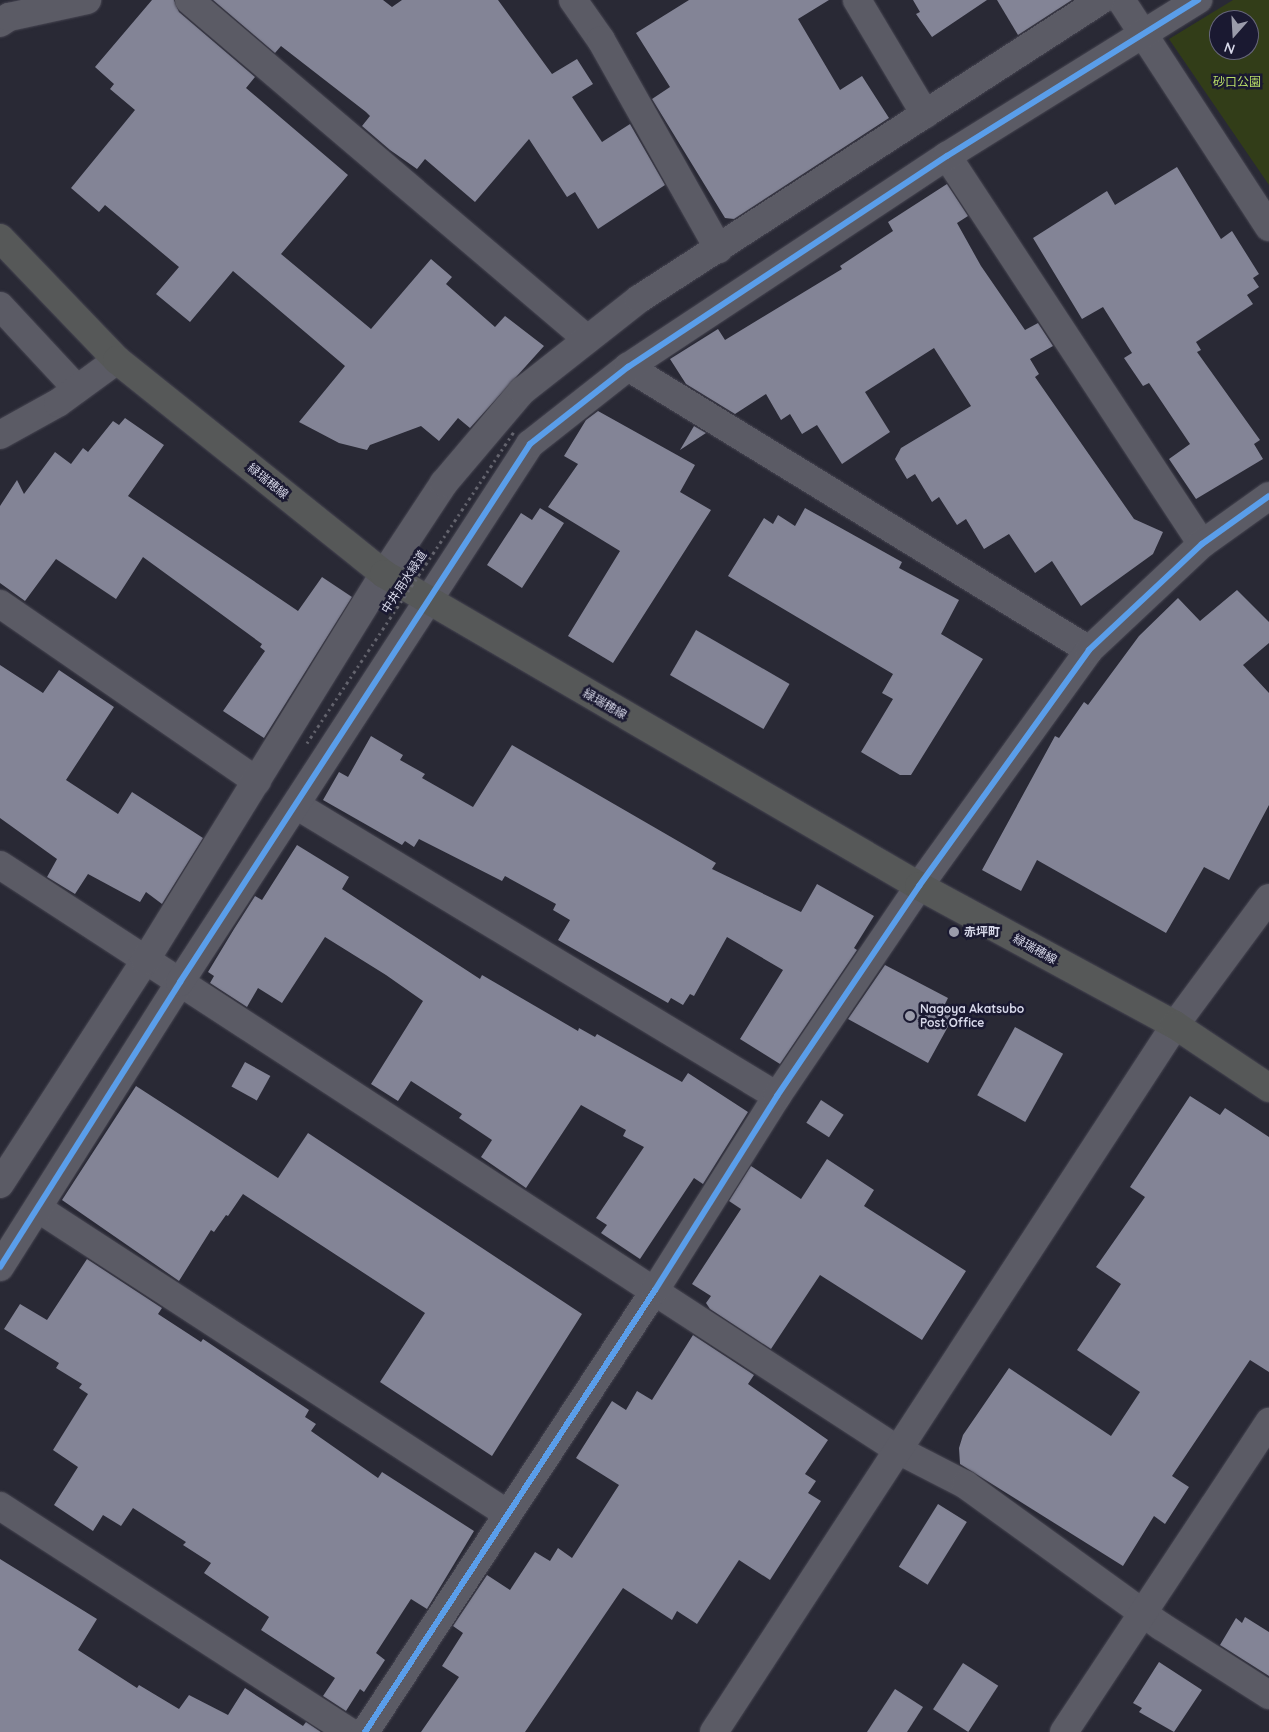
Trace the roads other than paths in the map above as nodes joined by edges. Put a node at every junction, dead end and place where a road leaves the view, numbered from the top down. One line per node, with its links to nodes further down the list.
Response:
1 (87, 0): 8 (street)
2 (189, 0): 16 (street)
3 (573, 0): 14 (street)
4 (857, 0): 10 (street)
5 (1101, 0): 10 (street)
6 (1121, 0): 9 (street)
7 (1198, 0): 9 (street)
8 (0, 23)
9 (1144, 32): 11 (street); 12 (street)
10 (924, 114): 14 (street)
11 (947, 156): 18 (street); 22 (street)
12 (1269, 227)
13 (0, 238): 17 (main road, 緑瑞穂線)
14 (719, 249): 16 (street)
15 (0, 306): 19 (street)
16 (587, 339): 23 (street)
17 (117, 360): 19 (street); 23 (main road, 緑瑞穂線)
18 (628, 367): 24 (street); 26 (street)
19 (77, 389): 20 (street)
20 (0, 435)
21 (1269, 496): 22 (street)
22 (1202, 544): 26 (street)
23 (384, 574): 24 (main road, 緑瑞穂線); 27 (street)
24 (430, 602): 28 (street); 30 (main road, 緑瑞穂線)
25 (0, 604): 27 (street)
26 (1089, 650): 30 (street)
27 (257, 781): 32 (street)
28 (296, 806): 33 (street); 36 (street)
29 (0, 865): 32 (street)
30 (919, 886): 34 (main road, 緑瑞穂線); 36 (street)
31 (1269, 898): 34 (street)
32 (145, 961): 33 (street); 37 (street)
33 (180, 982): 38 (street); 40 (street)
34 (1175, 1025): 35 (main road, 緑瑞穂線); 42 (street)
35 (1269, 1088)
36 (777, 1096): 40 (street)
37 (0, 1184)
38 (39, 1209): 39 (street); 44 (street)
39 (0, 1267)
40 (655, 1290): 42 (street); 44 (street)
41 (1269, 1422): 45 (street)
42 (898, 1450): 45 (street); 49 (street)
43 (0, 1506): 47 (street)
44 (506, 1513): 48 (street)
45 (1143, 1611): 46 (street); 50 (street)
46 (1269, 1695)
47 (350, 1732)
48 (364, 1732)
49 (714, 1732)
50 (1064, 1732)

